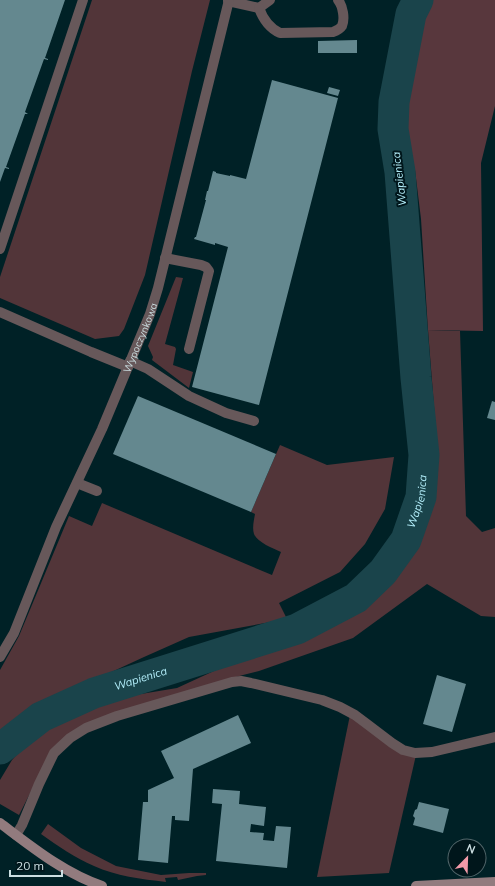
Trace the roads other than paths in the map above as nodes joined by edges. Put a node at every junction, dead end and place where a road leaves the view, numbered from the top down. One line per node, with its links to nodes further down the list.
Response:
1 (83, 0): 6 (street)
2 (270, 0): 5 (street)
3 (338, 0): 5 (street)
4 (228, 1): 5 (street); 7 (street, Wypoczynkowa)
5 (259, 8)
6 (0, 249)
7 (165, 258): 9 (street); 10 (street, Wypoczynkowa)
8 (0, 312): 10 (street)
9 (189, 349)
10 (129, 364): 11 (street); 12 (street, Wypoczynkowa)
11 (254, 421)
12 (77, 483): 13 (street); 14 (street, Wypoczynkowa)
13 (97, 491)
14 (0, 657)
15 (495, 737): 17 (street)
16 (0, 823): 17 (street)
17 (16, 835): 19 (street)
18 (495, 882): 20 (street)
19 (102, 886)
20 (416, 886)

